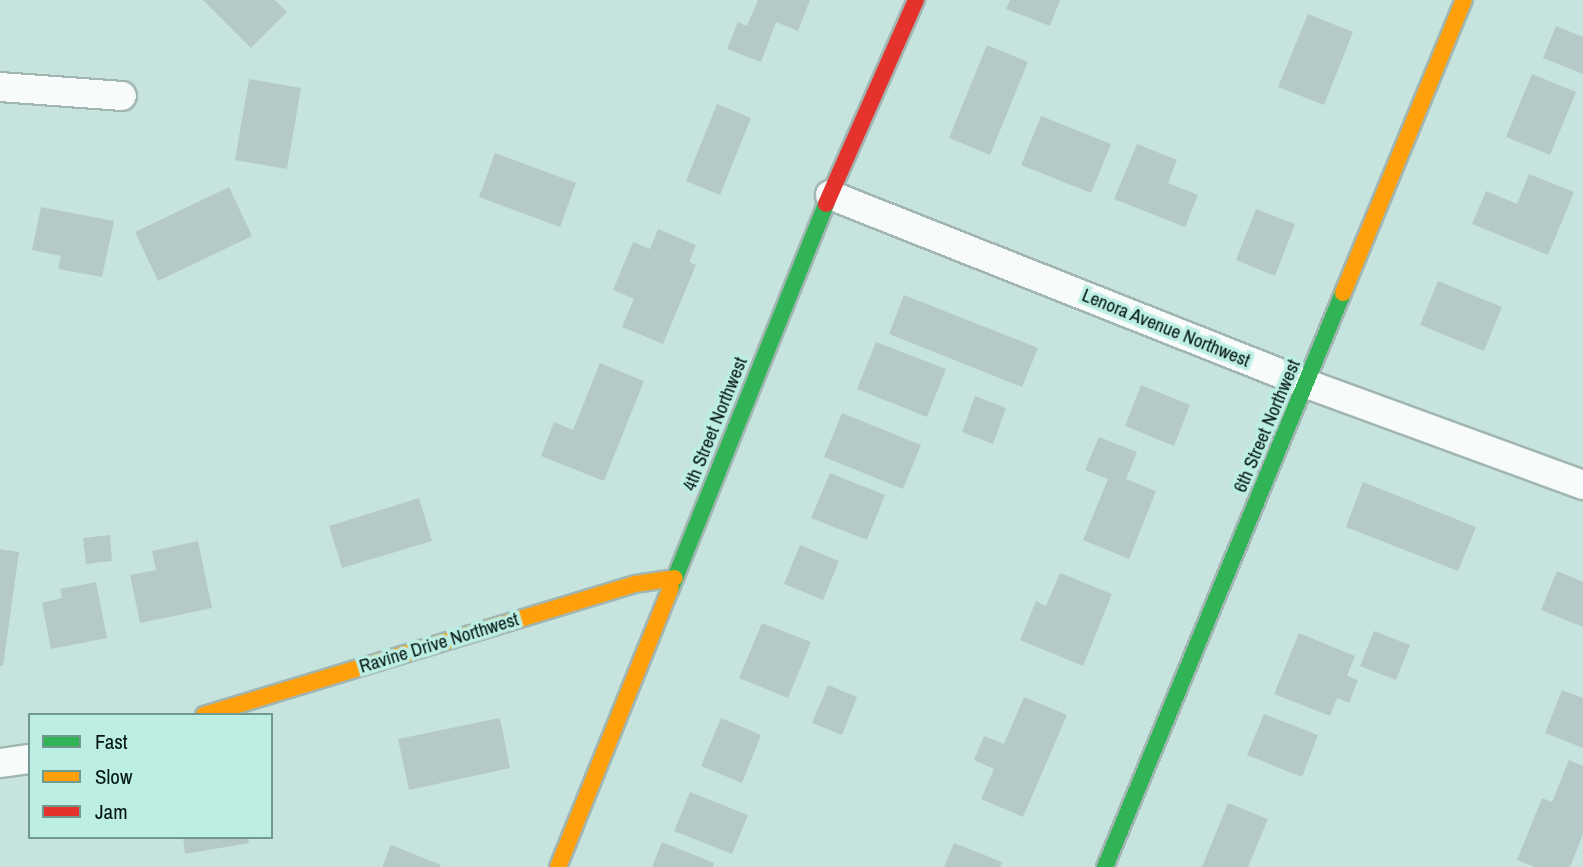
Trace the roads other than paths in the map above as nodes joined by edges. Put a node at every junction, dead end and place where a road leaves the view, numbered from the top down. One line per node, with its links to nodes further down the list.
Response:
1 (916, 0): 5 (street, 4th Street Northwest)
2 (1464, 0): 6 (street, 6th Street Northwest)
3 (0, 87): 4 (street)
4 (122, 96)
5 (830, 195): 6 (street, Lenora Avenue Northwest); 8 (street, 4th Street Northwest)
6 (1307, 384): 7 (street, Lenora Avenue Northwest); 13 (street, 6th Street Northwest)
7 (1583, 485)
8 (675, 578): 9 (street, Ravine Drive Northwest); 12 (street, 4th Street Northwest)
9 (211, 713)
10 (28, 759): 11 (street)
11 (0, 763)
12 (558, 867)
13 (1105, 867)

